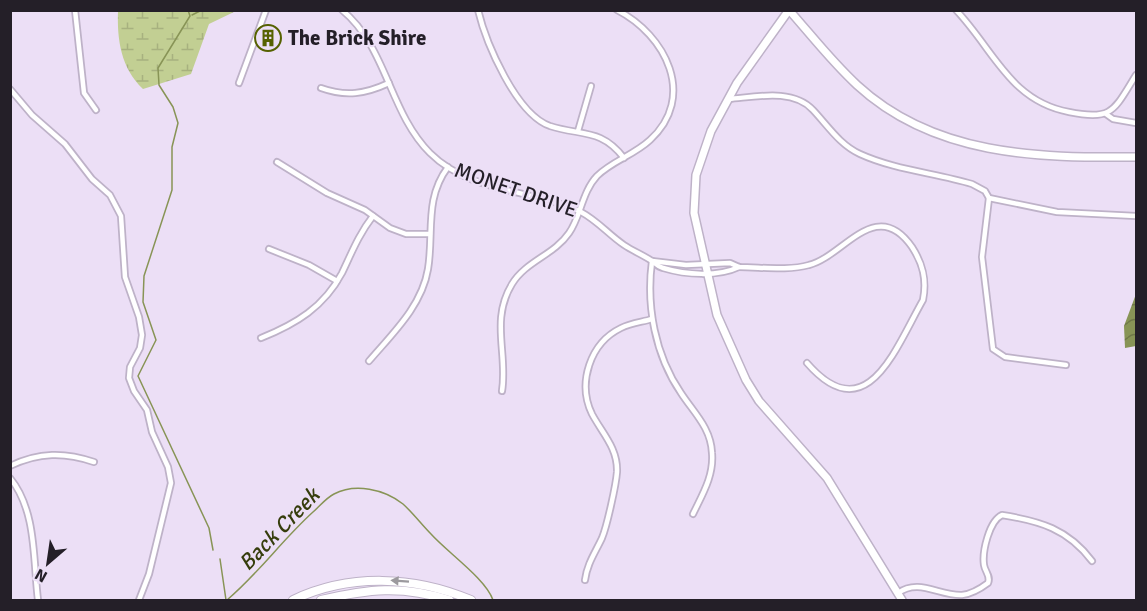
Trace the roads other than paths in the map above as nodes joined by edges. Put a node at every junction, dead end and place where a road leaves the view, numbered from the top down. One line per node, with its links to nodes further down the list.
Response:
1 (75, 10): 15 (street)
2 (266, 10): 9 (street)
3 (342, 10): 10 (street, MONET DRIVE)
4 (478, 10): 18 (street)
5 (617, 10): 20 (street)
6 (956, 10): 16 (street)
7 (790, 12): 14 (street); 19 (street)
8 (1137, 75): 16 (street)
9 (239, 83)
10 (389, 83): 12 (street); 22 (street, MONET DRIVE)
11 (591, 86): 18 (street)
12 (321, 88)
13 (10, 89): 49 (street)
14 (729, 99): 23 (street); 30 (street)
15 (96, 110)
16 (1106, 114): 17 (street)
17 (1137, 123)
18 (578, 131): 20 (street)
19 (1137, 157)
20 (624, 158): 24 (street)
21 (277, 162): 25 (street)
22 (448, 167): 24 (street, MONET DRIVE); 27 (street)
23 (988, 198): 26 (street); 38 (street)
24 (579, 212): 29 (street, MONET DRIVE); 39 (street)
25 (373, 216): 27 (street); 33 (street)
26 (1137, 216)
27 (430, 234): 36 (street)
28 (268, 249): 33 (street)
29 (652, 261): 30 (street, MONET DRIVE); 32 (street, MONET DRIVE); 34 (street)
30 (705, 264): 31 (street, MONET DRIVE); 32 (street)
31 (739, 267): 32 (street, MONET DRIVE); 37 (street, MONET DRIVE)
32 (707, 273): 46 (street)
33 (338, 281): 35 (street)
34 (652, 319): 43 (street); 45 (street)
35 (261, 338)
36 (369, 361)
37 (807, 363)
38 (1066, 365)
39 (502, 391)
40 (94, 462): 41 (street)
41 (10, 466)
42 (10, 478): 48 (street)
43 (693, 514)
44 (1092, 561): 46 (street)
45 (585, 580)
46 (898, 593): 54 (street)
47 (436, 598): 51 (main road); 52 (main road)
48 (38, 600)
49 (139, 600)
50 (294, 600): 53 (main road, one-way to 50)
51 (321, 600)
52 (448, 600)
53 (471, 600)
54 (902, 600)

